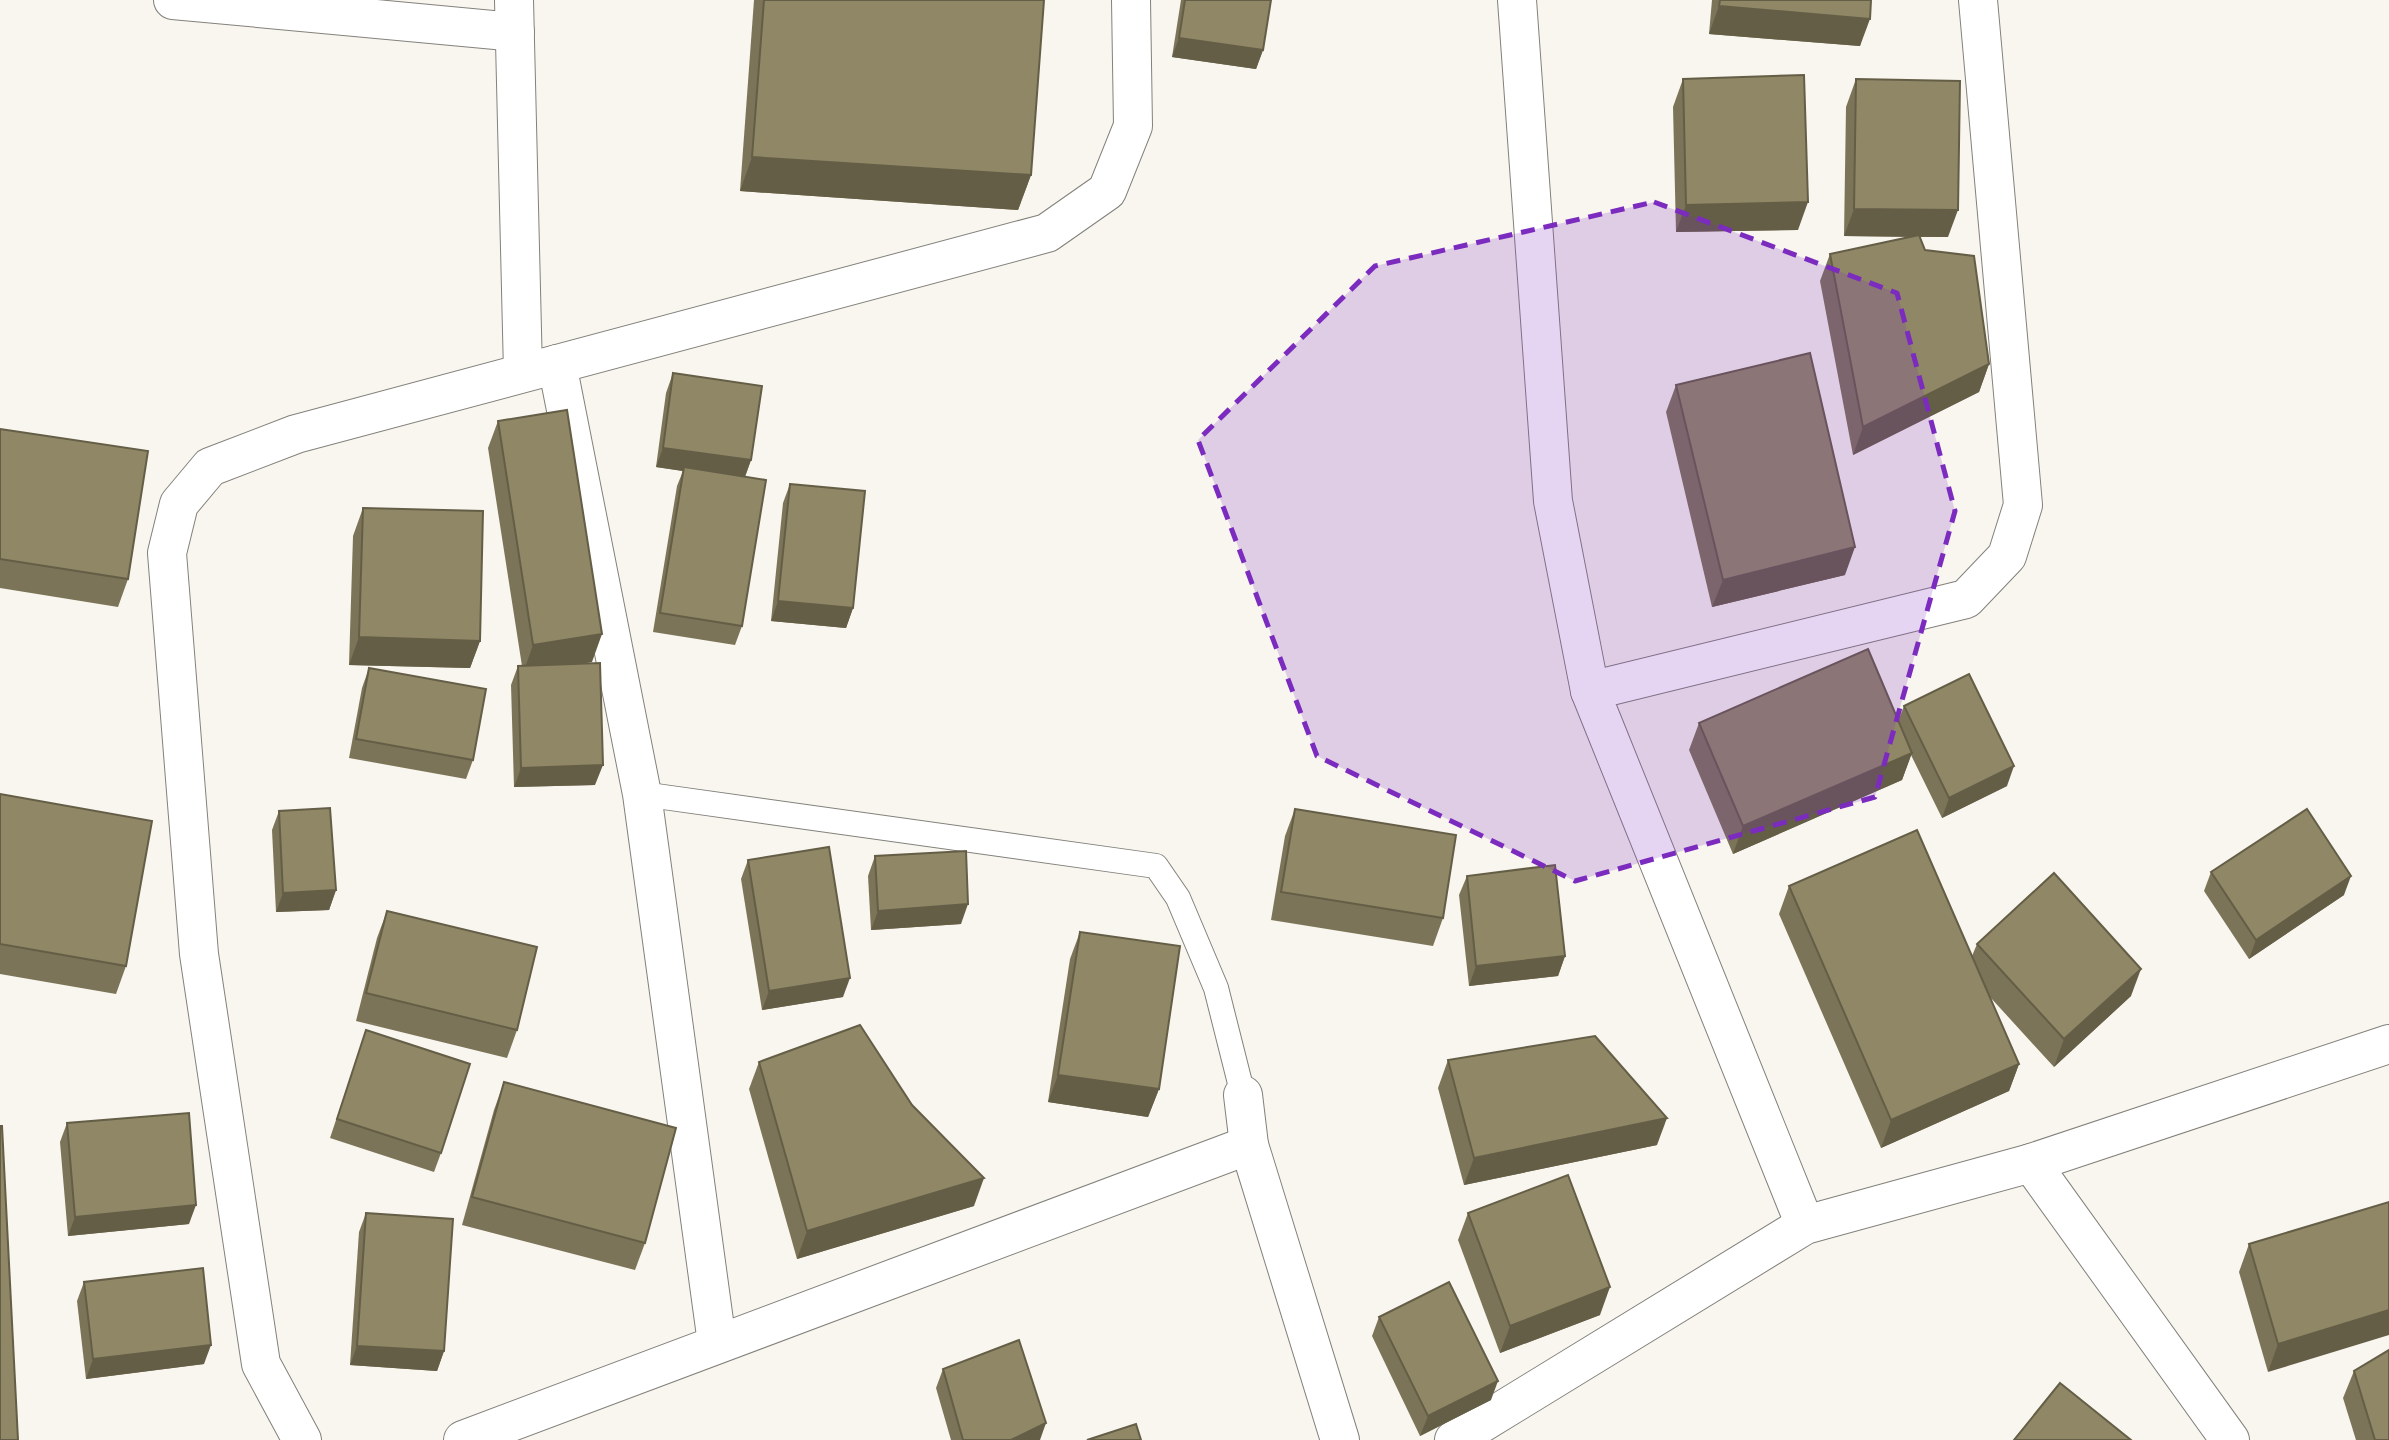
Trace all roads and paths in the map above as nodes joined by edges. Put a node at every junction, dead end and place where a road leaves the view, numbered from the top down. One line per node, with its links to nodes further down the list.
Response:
1 (173, 0): 5 (street)
2 (1131, 0): 6 (street)
3 (1517, 0): 7 (street)
4 (1978, 0): 7 (street)
5 (515, 16): 6 (street)
6 (540, 368): 8 (street); 15 (street)
7 (1590, 691): 13 (street)
8 (642, 794): 10 (lane); 14 (street)
9 (2389, 1044): 12 (street)
10 (1243, 1095): 11 (street)
11 (1249, 1145): 14 (street); 17 (street)
12 (2031, 1163): 13 (street); 19 (street)
13 (1805, 1225): 18 (street)
14 (717, 1343): 16 (street)
15 (302, 1440)
16 (463, 1440)
17 (1340, 1440)
18 (1454, 1440)
19 (2230, 1440)

